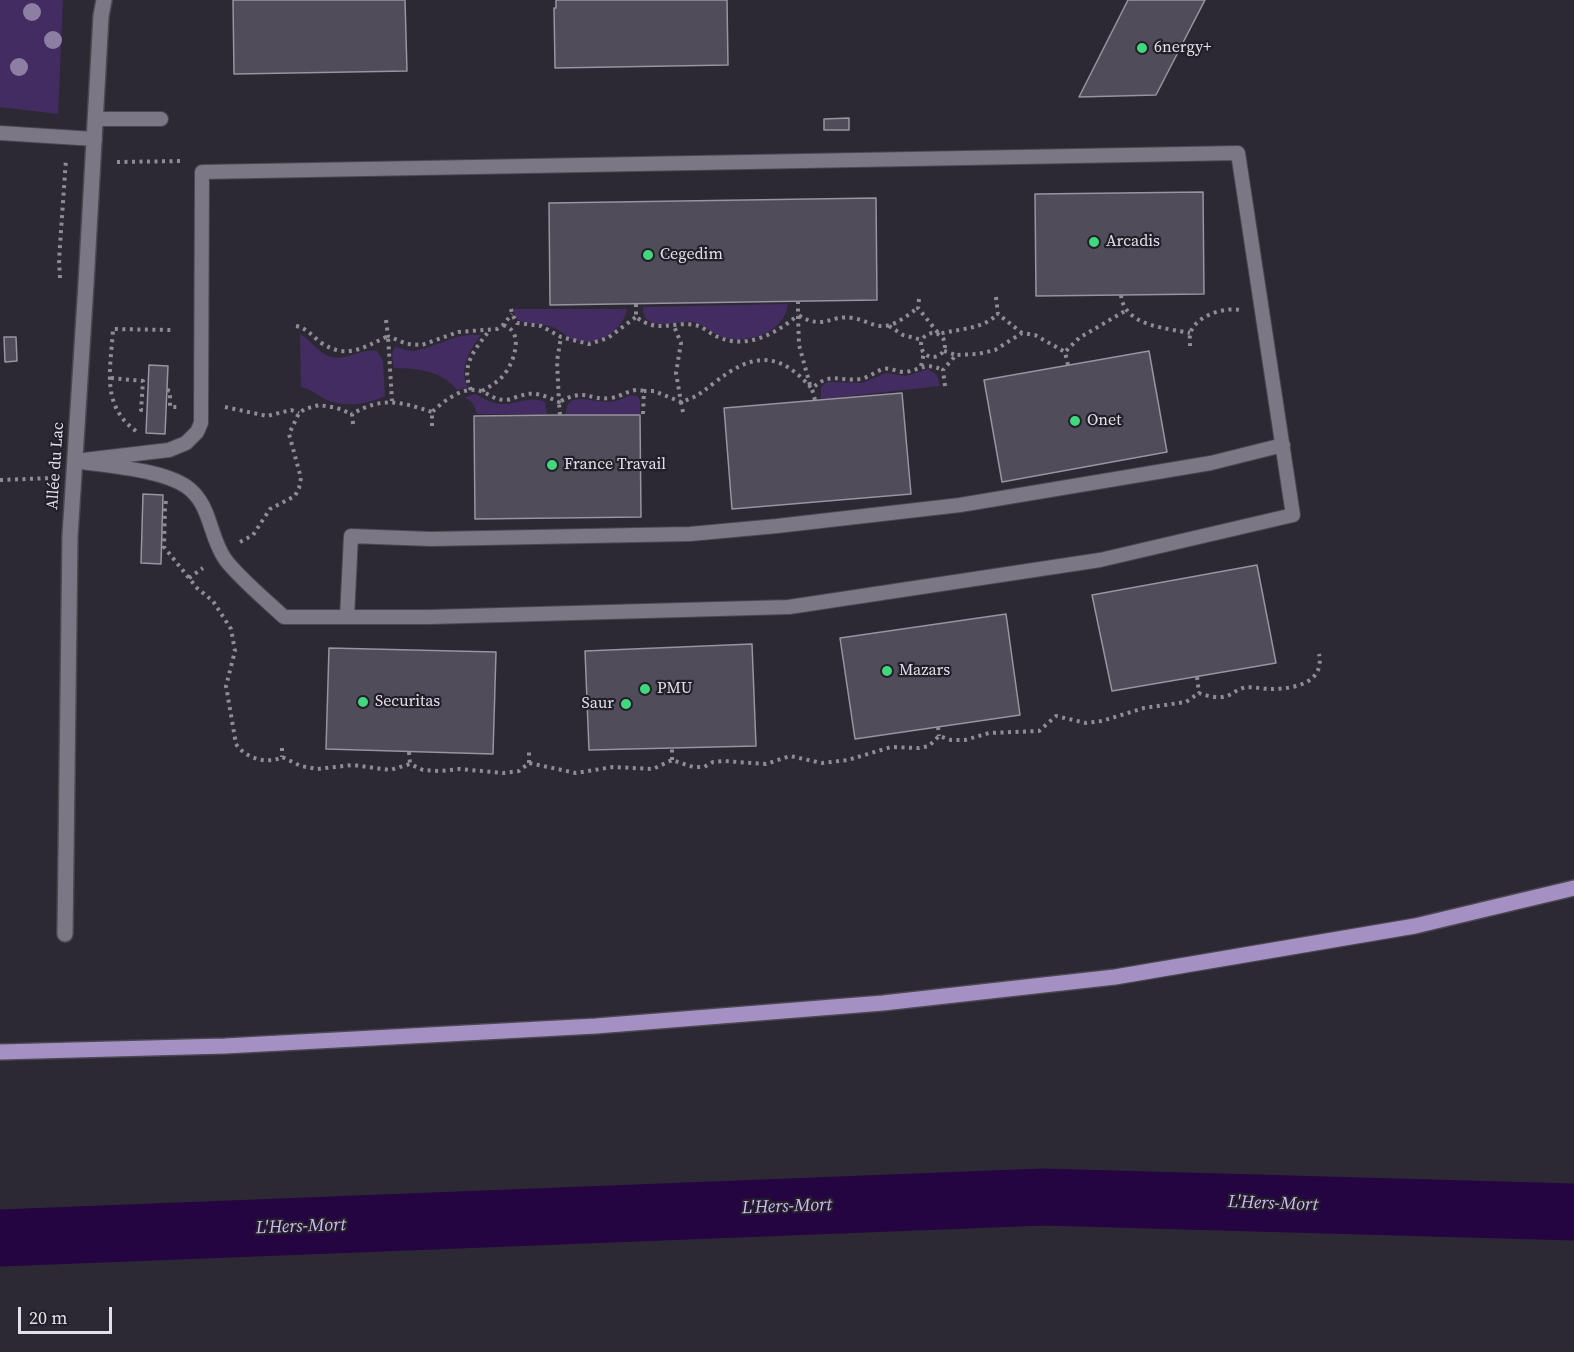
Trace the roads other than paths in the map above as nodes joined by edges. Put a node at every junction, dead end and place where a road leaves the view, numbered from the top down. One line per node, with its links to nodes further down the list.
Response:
1 (104, 0): 2 (street, Allée du Lac)
2 (96, 119): 3 (lane); 5 (street, Allée du Lac)
3 (161, 119)
4 (0, 133): 5 (lane)
5 (95, 139): 7 (street, Allée du Lac)
6 (1283, 445): 7 (lane); 8 (lane); 8 (lane)
7 (75, 461): 8 (lane); 10 (street, Allée du Lac)
8 (347, 617)
9 (1574, 888): 11 (main road)
10 (65, 934)
11 (0, 1052)

